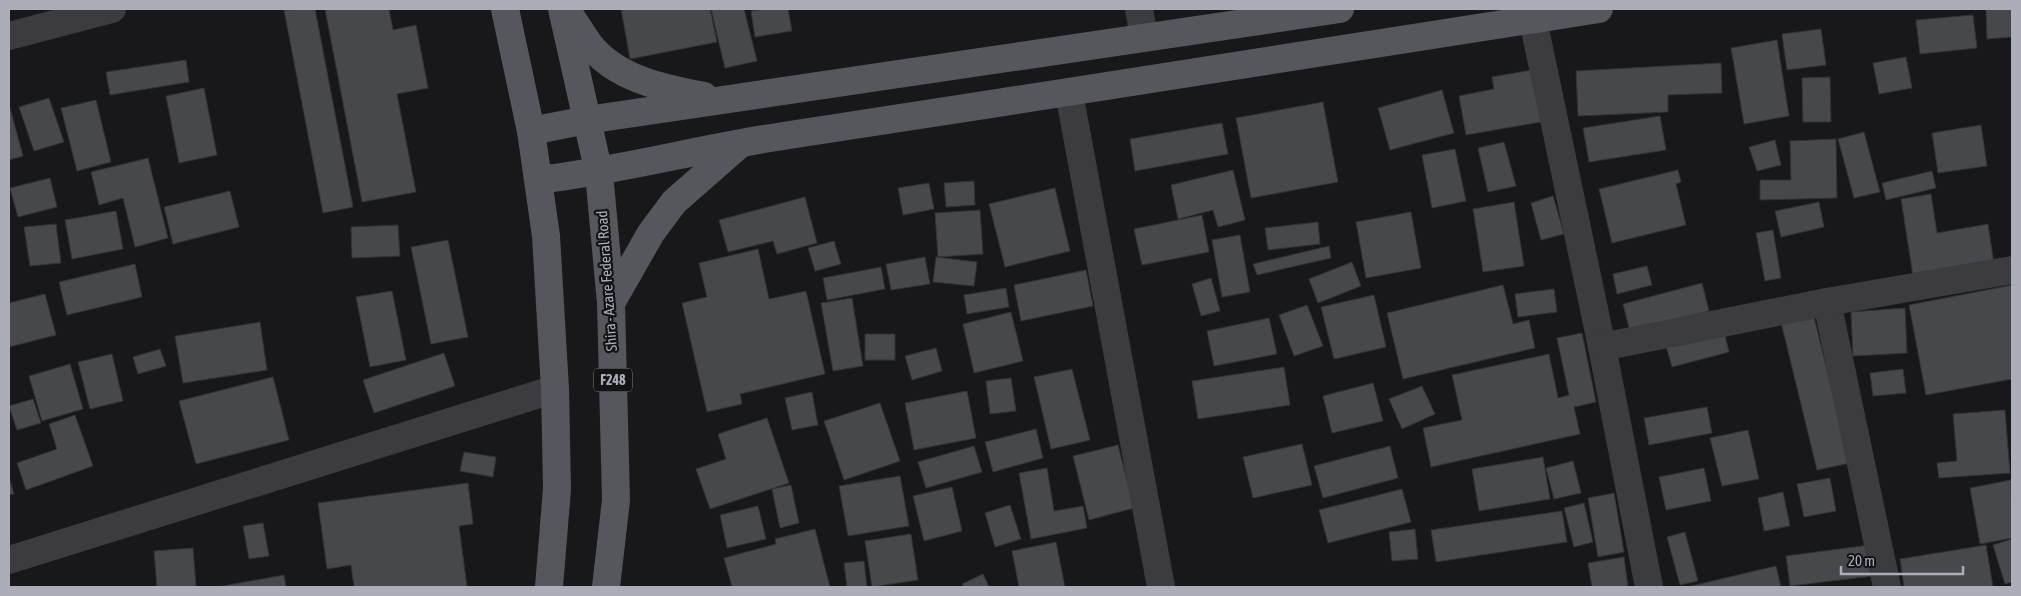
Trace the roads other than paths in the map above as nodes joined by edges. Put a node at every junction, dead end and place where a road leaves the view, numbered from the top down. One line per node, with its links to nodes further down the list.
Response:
1 (112, 9): 8 (street)
2 (505, 9): 13 (main road)
3 (564, 9): 11 (main road); 12 (main road, Shira - Azare Federal Road / F248)
4 (1139, 9): 9 (street)
5 (1340, 9): 9 (main road)
6 (1599, 9): 7 (main road)
7 (1533, 20): 10 (main road); 20 (street)
8 (9, 36)
9 (1144, 37): 11 (main road)
10 (1069, 93): 14 (main road); 25 (street)
11 (722, 100): 12 (main road)
12 (587, 120): 13 (main road); 15 (main road, Shira - Azare Federal Road / F248)
13 (531, 131): 16 (main road)
14 (742, 144): 15 (main road); 19 (main road)
15 (598, 172): 16 (main road); 19 (main road, Shira - Azare Federal Road / F248)
16 (540, 180): 21 (main road)
17 (2012, 270): 18 (street)
18 (1827, 302): 20 (street); 27 (street)
19 (611, 303): 24 (main road, Shira - Azare Federal Road / F248)
20 (1602, 347): 26 (street)
21 (555, 389): 22 (street); 23 (main road)
22 (9, 560)
23 (549, 587)
24 (606, 587)
25 (1161, 587)
26 (1649, 587)
27 (1887, 587)

